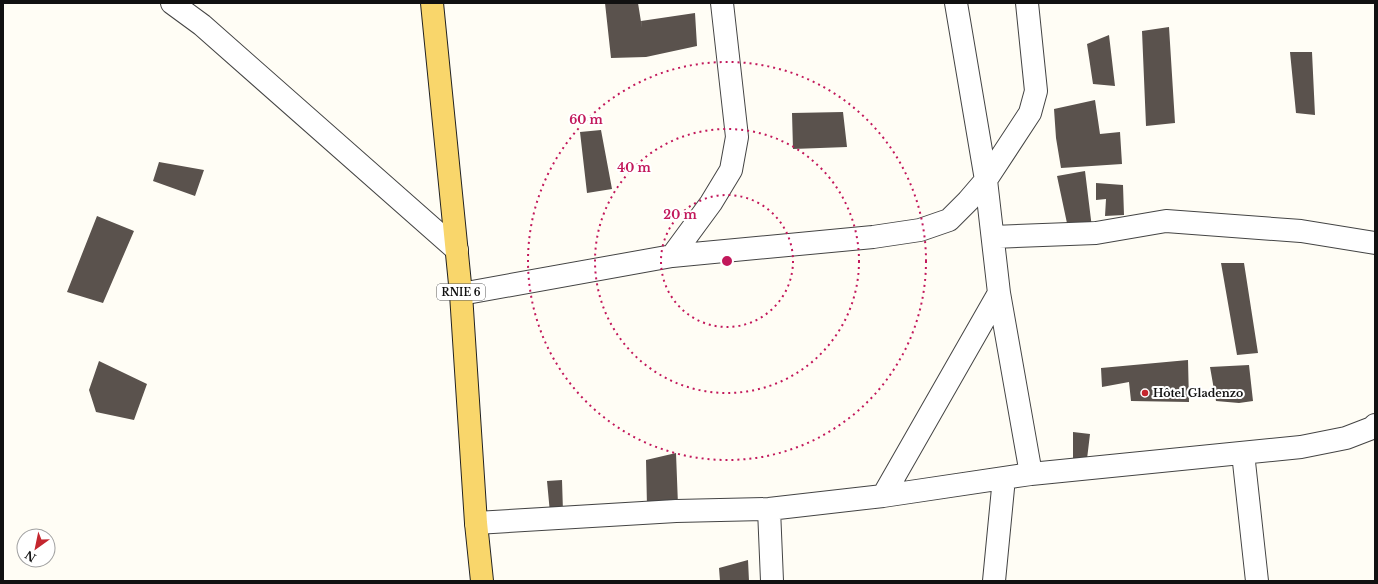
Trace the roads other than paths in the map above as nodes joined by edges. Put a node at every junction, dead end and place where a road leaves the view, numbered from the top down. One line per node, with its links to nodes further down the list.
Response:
1 (172, 3): 9 (street)
2 (432, 3): 9 (main road, RNIE 6)
3 (722, 3): 10 (street)
4 (956, 3): 6 (street)
5 (1027, 3): 6 (street)
6 (986, 180): 7 (street); 10 (street)
7 (993, 237): 8 (street); 11 (street)
8 (1375, 243)
9 (457, 250): 12 (main road, RNIE 6)
10 (672, 256): 12 (street)
11 (999, 293): 15 (street); 17 (street)
12 (461, 294): 19 (main road, RNIE 6)
13 (1375, 424): 14 (street)
14 (1243, 453): 15 (street); 23 (street)
15 (1031, 474): 16 (street)
16 (1004, 478): 17 (street); 22 (street)
17 (883, 496): 18 (street)
18 (769, 509): 19 (street); 21 (street)
19 (476, 522): 20 (main road, RNIE 6)
20 (482, 581)
21 (772, 581)
22 (994, 581)
23 (1257, 581)

